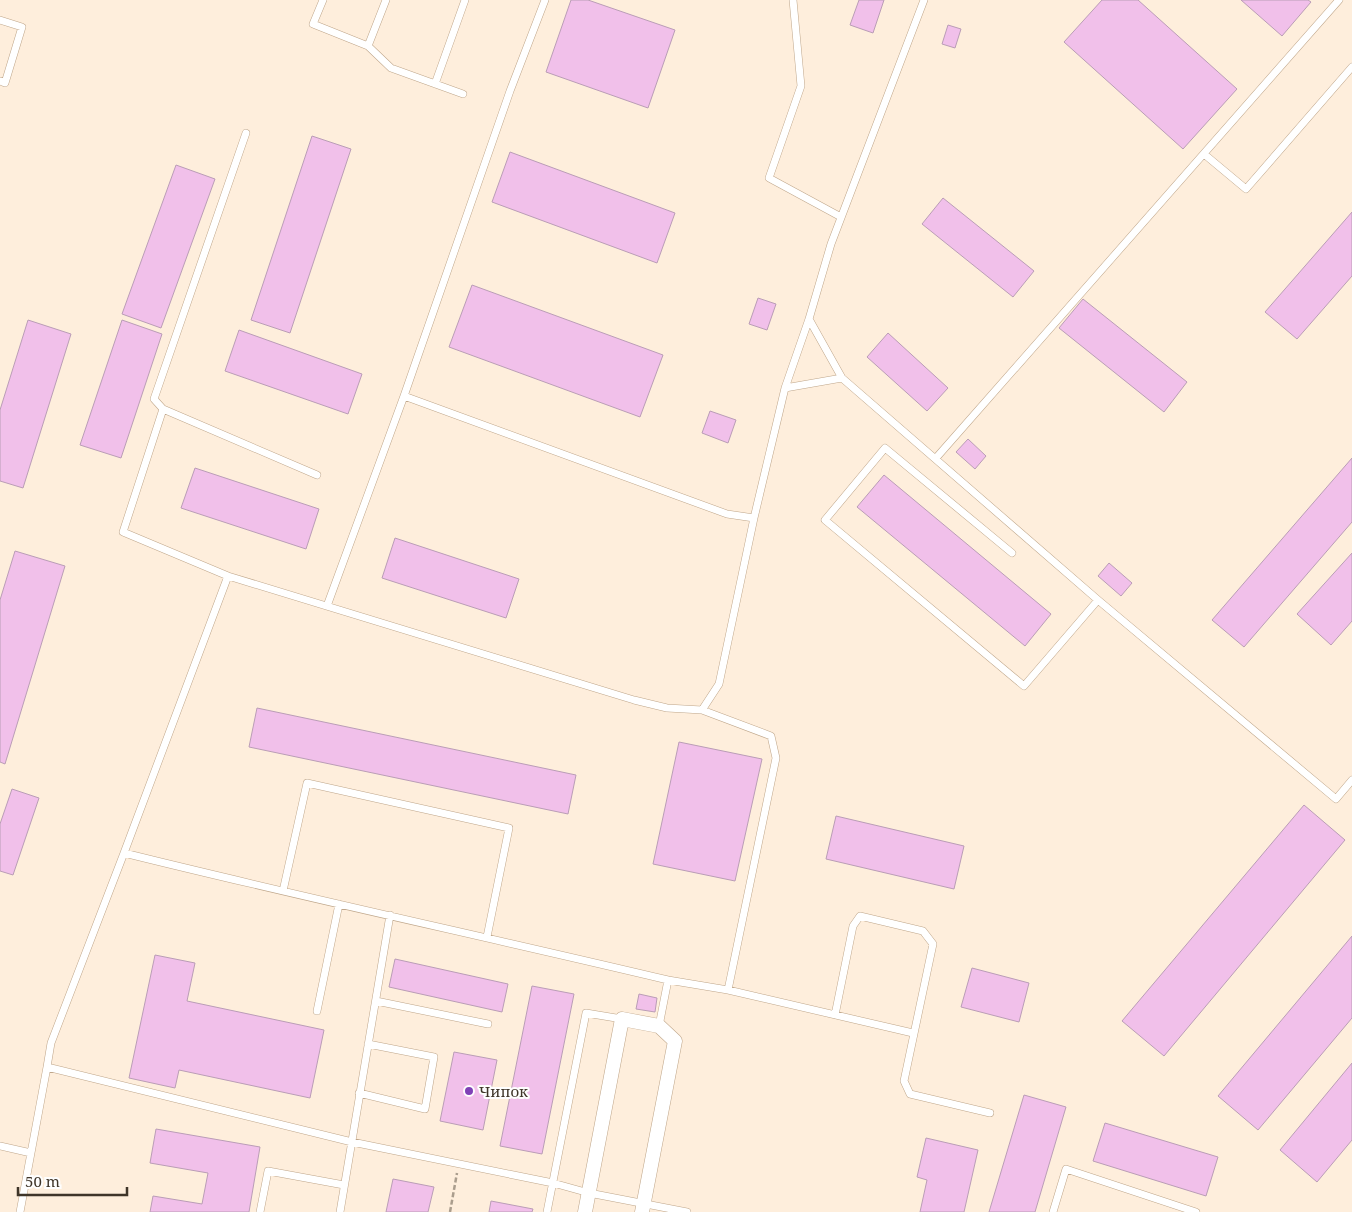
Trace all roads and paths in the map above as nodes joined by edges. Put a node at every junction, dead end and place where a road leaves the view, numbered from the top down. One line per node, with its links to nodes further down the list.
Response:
1 (323, 0): 9 (lane)
2 (386, 0): 9 (lane)
3 (465, 0): 12 (lane)
4 (545, 0): 20 (lane)
5 (793, 0): 16 (lane)
6 (924, 0): 16 (lane)
7 (1339, 0): 15 (lane)
8 (0, 20): 11 (lane)
9 (368, 46): 12 (lane)
10 (1352, 67): 15 (lane)
11 (0, 81)
12 (435, 84): 13 (lane)
13 (462, 94)
14 (246, 133): 21 (lane)
15 (1204, 154): 22 (lane)
16 (841, 217): 17 (lane)
17 (809, 319): 18 (lane); 19 (lane)
18 (842, 378): 19 (lane); 22 (lane)
19 (785, 388): 24 (lane)
20 (404, 396): 24 (lane); 28 (lane)
21 (163, 409): 23 (lane); 26 (lane)
22 (936, 458): 27 (lane)
23 (317, 475)
24 (754, 518): 29 (lane)
25 (1012, 553): 27 (lane)
26 (228, 576): 28 (lane); 31 (lane)
27 (1098, 600): 30 (lane)
28 (327, 606): 29 (lane)
29 (702, 710): 37 (lane)
30 (1352, 780)
31 (124, 853): 32 (lane); 46 (lane)
32 (283, 891): 33 (lane); 35 (lane)
33 (339, 904): 34 (lane); 39 (lane)
34 (390, 915): 35 (lane); 38 (lane)
35 (487, 937): 36 (lane)
36 (668, 980): 37 (lane); 43 (lane)
37 (728, 990): 40 (lane)
38 (376, 1001): 42 (lane); 45 (lane)
39 (317, 1011)
40 (835, 1015): 44 (lane); 44 (lane)
41 (622, 1019): 43 (street); 53 (lane); 55 (street)
42 (488, 1024)
43 (659, 1026): 56 (street)
44 (913, 1032): 48 (lane)
45 (368, 1044): 47 (lane); 47 (lane)
46 (48, 1067): 49 (lane); 51 (lane)
47 (359, 1093): 49 (lane)
48 (990, 1113)
49 (352, 1142): 52 (lane); 54 (lane)
50 (0, 1146): 51 (lane)
51 (31, 1153): 57 (lane)
52 (459, 1165): 53 (lane); 60 (path)
53 (553, 1183): 55 (lane); 61 (lane)
54 (344, 1185): 58 (lane); 59 (lane)
55 (589, 1193): 56 (lane); 62 (street)
56 (643, 1208): 63 (lane)
57 (20, 1212)
58 (260, 1212)
59 (340, 1212)
60 (450, 1212)
61 (547, 1212)
62 (585, 1212)
63 (687, 1212)
64 (1053, 1212): 65 (lane)
65 (1196, 1212)

